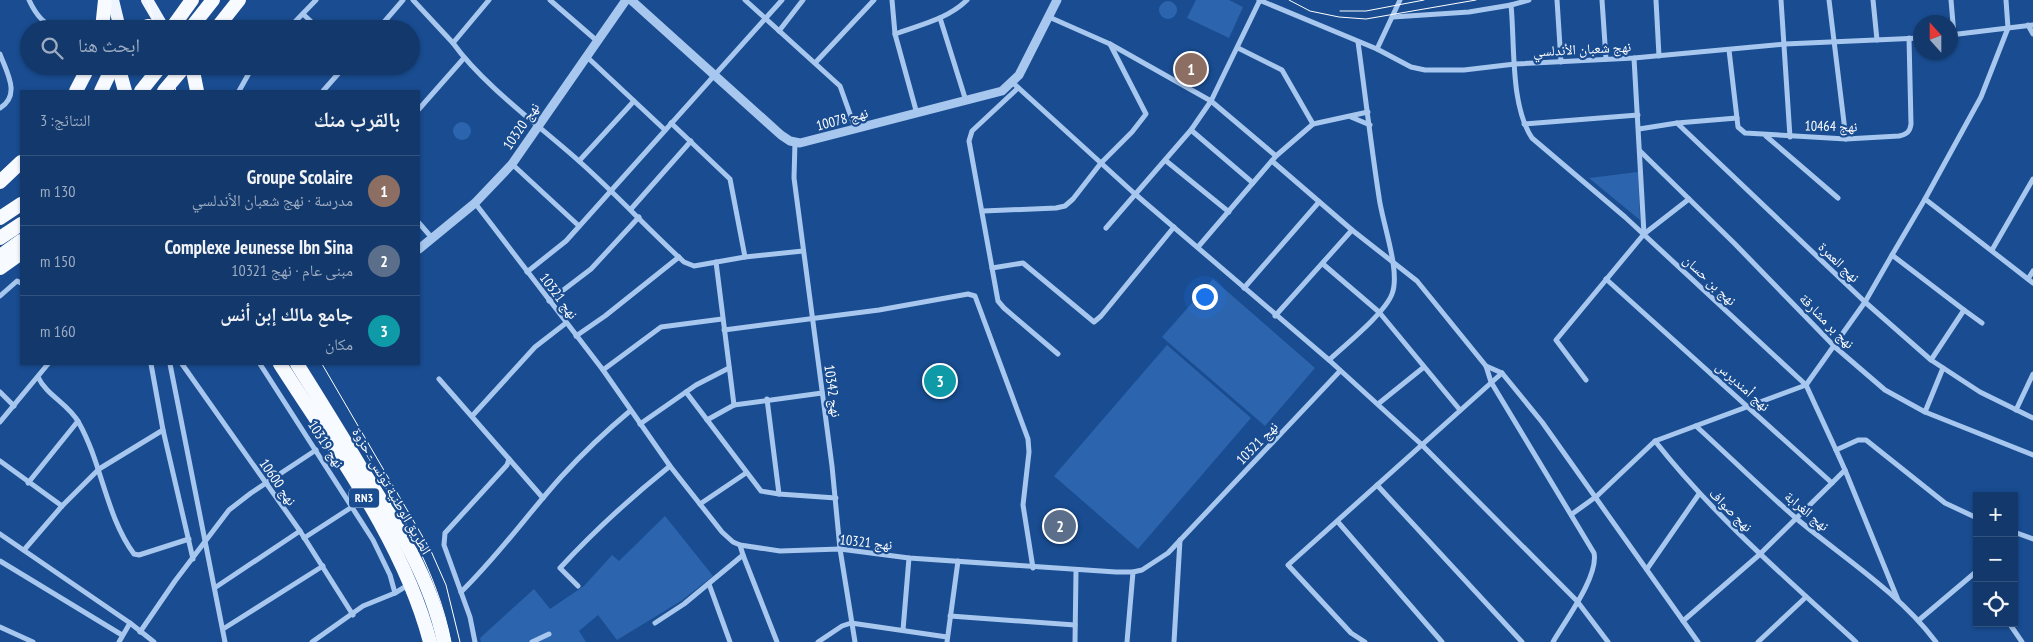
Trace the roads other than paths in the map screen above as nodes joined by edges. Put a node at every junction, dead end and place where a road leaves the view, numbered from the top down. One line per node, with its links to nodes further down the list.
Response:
1 (29, 0): 40 (street)
2 (105, 0): 41 (highway)
3 (113, 0): 42 (main road)
4 (147, 0): 43 (main road)
5 (192, 0): 44 (highway)
6 (213, 0): 45 (highway)
7 (239, 0): 46 (highway)
8 (316, 0): 34 (street)
9 (403, 0): 49 (street)
10 (413, 0): 62 (street)
11 (488, 0): 62 (street)
12 (550, 0): 58 (street)
13 (626, 0): 58 (street, نهج 10320)
14 (631, 0): 85 (street)
15 (744, 0): 39 (street)
16 (782, 0): 39 (street)
17 (803, 0): 52 (street)
18 (874, 0): 75 (street)
19 (892, 0): 53 (street)
20 (967, 0): 38 (street)
21 (1260, 0): 60 (street, نهج شعبان الأندلسي); 65 (street)
22 (1400, 0): 37 (street)
23 (1529, 0): 33 (street)
24 (1557, 0): 74 (street)
25 (1602, 0): 73 (street)
26 (1656, 0): 70 (street)
27 (1781, 0): 64 (street)
28 (1829, 0): 61 (street)
29 (1873, 0): 59 (street)
30 (1951, 0): 35 (street)
31 (2006, 0): 51 (street)
32 (1053, 2): 36 (street)
33 (1511, 5): 37 (street); 76 (street, نهج بن حسان)
34 (303, 14): 47 (street); 48 (street)
35 (1951, 15)
36 (1049, 17): 63 (street); 86 (street)
37 (1393, 17): 66 (street)
38 (940, 18): 53 (street); 97 (street)
39 (766, 19): 52 (street); 85 (street)
40 (41, 20)
41 (103, 20)
42 (118, 20)
43 (159, 20)
44 (178, 20)
45 (197, 20)
46 (223, 20)
47 (297, 20)
48 (309, 20)
49 (386, 20)
50 (2031, 25): 51 (street); 55 (street)
51 (2008, 28): 54 (street); 137 (street)
52 (779, 30): 75 (street)
53 (895, 34): 101 (street)
54 (1958, 34)
55 (2033, 34)
56 (1909, 38): 57 (street, نهج شعبان الأندلسي); 59 (street, نهج شعبان الأندلسي); 117 (street, نهج 10464)
57 (1913, 38)
58 (596, 40): 69 (street, نهج 10320)
59 (1877, 40): 61 (street, نهج شعبان الأندلسي)
60 (1358, 42): 66 (street, نهج شعبان الأندلسي); 100 (street)
61 (1833, 42): 64 (street, نهج شعبان الأندلسي); 117 (street)
62 (453, 43): 71 (street)
63 (1110, 44): 96 (street); 126 (street)
64 (1785, 44): 67 (street, نهج شعبان الأندلسي); 116 (street)
65 (1238, 48): 96 (street); 107 (street)
66 (1377, 50): 76 (street, نهج شعبان الأندلسي)
67 (1729, 50): 70 (street, نهج شعبان الأندلسي); 104 (street)
68 (0, 54): 98 (street)
69 (586, 56): 95 (street); 109 (street, نهج 10320)
70 (1659, 56): 72 (street, نهج شعبان الأندلسي)
71 (464, 58): 99 (street); 109 (street)
72 (1634, 58): 73 (street, نهج شعبان الأندلسي); 102 (street)
73 (1606, 59): 74 (street, نهج شعبان الأندلسي)
74 (1561, 62): 76 (street, نهج شعبان الأندلسي)
75 (816, 63): 111 (street)
76 (1515, 64): 108 (street, نهج بن حسان)
77 (84, 75): 87 (highway)
78 (109, 75): 88 (highway)
79 (121, 75): 89 (highway)
80 (154, 75): 90 (highway, bridge)
81 (177, 75): 91 (highway, bridge)
82 (194, 75): 92 (highway)
83 (248, 75): 93 (street)
84 (337, 75): 94 (street)
85 (714, 75): 105 (street); 119 (street)
86 (1016, 85): 97 (street, نهج 10078); 126 (street); 142 (street)
87 (77, 90)
88 (101, 90)
89 (125, 90)
90 (142, 90)
91 (165, 90)
92 (197, 90)
93 (240, 90)
94 (324, 90)
95 (634, 101): 113 (street); 123 (street)
96 (1211, 101): 114 (street); 121 (street)
97 (966, 102): 101 (street, نهج 10078)
98 (0, 108)
99 (420, 108)
100 (1368, 112): 103 (street); 110 (street)
101 (917, 115): 111 (street, نهج 10078)
102 (1638, 115): 108 (street); 112 (street)
103 (1351, 116): 107 (street); 110 (street)
104 (1737, 118): 106 (street); 115 (street, نهج 10464)
105 (671, 123): 113 (street); 118 (street)
106 (1677, 123): 112 (street); 178 (street, نهج العمرة)
107 (1312, 124): 121 (street)
108 (1524, 124): 152 (street, نهج بن حسان)
109 (537, 125): 123 (street); 127 (street, نهج 10320)
110 (1370, 125): 165 (street)
111 (855, 128): 119 (street, نهج 10078)
112 (1638, 129): 120 (street)
113 (665, 130): 133 (street)
114 (1191, 130): 122 (street); 131 (street)
115 (1766, 136): 116 (street, نهج 10464); 135 (street)
116 (1790, 136): 117 (street, نهج 10464)
117 (1846, 139)
118 (691, 141): 141 (street); 164 (street)
119 (795, 142): 159 (street, نهج 10342)
120 (1640, 151): 136 (street, نهج بر مشارقة); 152 (street)
121 (1276, 156): 124 (street)
122 (1165, 160): 134 (street); 143 (street)
123 (578, 161): 133 (street)
124 (1272, 161): 131 (street); 138 (street)
125 (20, 163): 130 (highway)
126 (1101, 163): 134 (street); 142 (street)
127 (512, 164): 139 (street, نهج 10320); 148 (street)
128 (20, 176): 132 (highway)
129 (2033, 179): 158 (street)
130 (0, 182)
131 (1253, 183): 143 (street)
132 (0, 189)
133 (612, 190): 141 (street); 148 (street)
134 (1135, 194): 149 (street); 150 (street)
135 (1838, 198)
136 (1689, 199): 152 (street); 188 (street, نهج بر مشارقة)
137 (1926, 199): 158 (street); 161 (street)
138 (1319, 202): 151 (street); 175 (street)
139 (475, 203): 154 (street, نهج 10320); 171 (street, نهج 10321)
140 (20, 205): 145 (highway)
141 (631, 209): 144 (street)
142 (983, 211): 169 (street)
143 (1228, 212): 157 (street)
144 (639, 217): 163 (street); 177 (street)
145 (0, 218)
146 (420, 224): 154 (street)
147 (20, 225): 153 (highway)
148 (579, 226): 171 (street)
149 (1174, 227): 157 (street); 169 (street)
150 (1106, 228)
151 (1352, 230): 165 (street); 167 (street)
152 (1644, 234): 172 (street); 211 (street, نهج بن حسان)
153 (0, 238)
154 (432, 238): 156 (street, نهج 10320)
155 (20, 242): 162 (highway)
156 (420, 248)
157 (1198, 248): 175 (street)
158 (1992, 250): 173 (street)
159 (803, 251): 164 (street); 182 (street, نهج 10342)
160 (20, 254): 168 (highway)
161 (1892, 255): 178 (street); 179 (street)
162 (0, 256)
163 (679, 257): 166 (street); 187 (street)
164 (744, 257): 166 (street)
165 (1392, 261): 180 (street); 199 (street)
166 (716, 262): 183 (street)
167 (1323, 264): 180 (street); 181 (street)
168 (0, 268)
169 (992, 268): 189 (street)
170 (2033, 271): 173 (street)
171 (527, 272): 177 (street, نهج 10321)
172 (1606, 280): 209 (street); 218 (street, نهج أمنديرس)
173 (2030, 281)
174 (20, 282): 176 (street)
175 (1244, 288): 181 (street)
176 (0, 296)
177 (549, 300): 184 (street, نهج 10321)
178 (1865, 302): 188 (street); 191 (street, نهج العمرة)
179 (1964, 310): 185 (street); 191 (street)
180 (1379, 312): 190 (street); 200 (street)
181 (1275, 316): 190 (street)
182 (812, 319): 186 (street); 214 (street, نهج 10342); 277 (street)
183 (722, 320): 186 (street); 203 (street)
184 (566, 323): 187 (street, نهج 10321); 224 (street)
185 (1982, 323)
186 (724, 330): 201 (street)
187 (576, 336): 203 (street, نهج 10321)
188 (1835, 347): 211 (street); 223 (street, نهج بر مشارقة)
189 (1058, 354)
190 (1329, 360): 204 (street)
191 (1931, 360): 202 (street, نهج العمرة)
192 (47, 365): 207 (street)
193 (151, 365): 231 (street)
194 (170, 365): 265 (street)
195 (183, 365): 245 (street, نهج 10600)
196 (261, 365): 234 (street, نهج 10319)
197 (281, 365): 282 (highway, الطريق الوطنية تونس - حزوة / RN3)
198 (299, 365): 313 (highway, الطريق الوطنية تونس - حزوة / RN3)
199 (1486, 366): 205 (street); 210 (street)
200 (1424, 367): 216 (street); 221 (street)
201 (729, 368): 213 (street); 217 (street)
202 (1943, 368): 222 (street, نهج العمرة); 223 (street)
203 (603, 370): 220 (street, نهج 10321)
204 (1340, 371): 216 (street); 266 (street, نهج 10321)
205 (1502, 373): 210 (street); 249 (street)
206 (2033, 374): 222 (street)
207 (38, 377): 219 (street); 227 (street)
208 (439, 379): 224 (street)
209 (1586, 380)
210 (1490, 382): 221 (street); 255 (street)
211 (1806, 384): 218 (street); 235 (street, نهج بن حسان)
212 (0, 392): 219 (street)
213 (686, 392): 226 (street); 229 (street)
214 (822, 393): 215 (street); 251 (street, نهج 10342)
215 (767, 399): 217 (street); 247 (street)
216 (1378, 404): 233 (street)
217 (734, 405): 226 (street)
218 (1747, 405): 230 (street); 243 (street, نهج أمنديرس)
219 (14, 406): 228 (street)
220 (630, 410): 229 (street, نهج 10321); 250 (street)
221 (1460, 410): 233 (street)
222 (2016, 410): 225 (street, نهج العمرة)
223 (1925, 412): 236 (street, نهج بر مشارقة)
224 (472, 415): 237 (street)
225 (2033, 418)
226 (707, 420): 242 (street)
227 (78, 421): 240 (street); 244 (street)
228 (0, 422)
229 (640, 424): 239 (street, نهج 10321)
230 (1696, 426): 232 (street); 257 (street, نهج الغرابة)
231 (163, 430): 240 (street); 263 (street)
232 (1655, 441): 248 (street, نهج صواف); 249 (street)
233 (1421, 444): 246 (street); 290 (street)
234 (316, 450): 245 (street); 254 (street, نهج 10319)
235 (1836, 450): 241 (street, نهج بن حسان); 256 (street)
236 (2033, 455)
237 (509, 459): 250 (street); 286 (street)
238 (0, 461): 244 (street)
239 (670, 466): 252 (street, نهج 10321); 284 (street)
240 (99, 469): 253 (street); 263 (street)
241 (1845, 470): 243 (street); 289 (street)
242 (746, 473): 247 (street); 252 (street)
243 (1832, 482): 257 (street)
244 (28, 483): 253 (street)
245 (266, 484): 259 (street, نهج 10600); 265 (street)
246 (1377, 485): 258 (street); 325 (street)
247 (780, 494): 251 (street)
248 (1699, 494): 271 (street, نهج صواف); 278 (street)
249 (1597, 496): 255 (street); 278 (street)
250 (543, 498): 286 (street)
251 (836, 498): 268 (street, نهج 10342)
252 (700, 504): 267 (street, نهج 10321)
253 (62, 506): 269 (street)
254 (352, 507): 262 (street); 287 (street, نهج 10319)
255 (1572, 514): 290 (street)
256 (1973, 516)
257 (1798, 519): 271 (street); 289 (street, نهج الغرابة)
258 (1338, 522): 323 (street); 324 (street)
259 (300, 531): 262 (street, نهج 10600); 285 (street)
260 (2018, 533): 264 (street)
261 (0, 534): 269 (street)
262 (304, 538): 276 (street, نهج 10600)
263 (189, 539): 273 (street)
264 (2033, 539)
265 (206, 540): 273 (street); 285 (street)
266 (1180, 540): 280 (street, نهج 10321); 322 (street)
267 (740, 545): 268 (street, نهج 10321); 270 (street)
268 (840, 549): 272 (street, نهج 10321); 297 (street, نهج 10342)
269 (24, 550): 295 (street)
270 (744, 555): 283 (street); 317 (street)
271 (1759, 555): 288 (street, نهج صواف); 294 (street)
272 (909, 558): 275 (street, نهج 10321); 302 (street)
273 (193, 559): 303 (street)
274 (0, 561): 305 (street)
275 (958, 561): 277 (street, نهج 10321); 292 (street)
276 (323, 566): 291 (street, نهج 10600); 301 (street)
277 (1033, 568): 279 (street, نهج 10321)
278 (1647, 568): 294 (street)
279 (1076, 570): 280 (street, نهج 10321); 298 (street)
280 (1133, 572): 321 (street)
281 (1973, 575): 293 (street)
282 (410, 584): 287 (street); 312 (highway, الطريق الوطنية تونس - حزوة / RN3)
283 (709, 584): 296 (street); 316 (street)
284 (578, 586)
285 (216, 587): 301 (street)
286 (461, 592): 314 (street)
287 (395, 593): 291 (street)
288 (1806, 597): 329 (street); 330 (street, نهج صواف)
289 (1898, 600): 293 (street, نهج الغرابة)
290 (1577, 601): 326 (street); 327 (street)
291 (353, 615): 311 (street)
292 (950, 616): 298 (street); 306 (street)
293 (1919, 620): 331 (street, نهج الغرابة)
294 (1683, 621): 328 (street)
295 (130, 623): 303 (street); 305 (street)
296 (655, 623)
297 (851, 623): 302 (street); 318 (street); 319 (street, نهج 10342)
298 (1076, 625): 320 (street)
299 (0, 626): 307 (street)
300 (2012, 627): 332 (street)
301 (223, 630): 310 (street)
302 (903, 630): 306 (street)
303 (140, 632): 309 (street)
304 (549, 634): 315 (street)
305 (122, 635): 308 (street)
306 (947, 640)
307 (33, 642)
308 (119, 642)
309 (154, 642)
310 (226, 642)
311 (312, 642)
312 (430, 642)
313 (444, 642)
314 (475, 642)
315 (532, 642)
316 (730, 642)
317 (777, 642)
318 (818, 642)
319 (855, 642)
320 (1075, 642)
321 (1127, 642)
322 (1174, 642)
323 (1365, 642)
324 (1442, 642)
325 (1522, 642)
326 (1553, 642)
327 (1608, 642)
328 (1698, 642)
329 (1758, 642)
330 (1856, 642)
331 (1936, 642)
332 (2022, 642)

